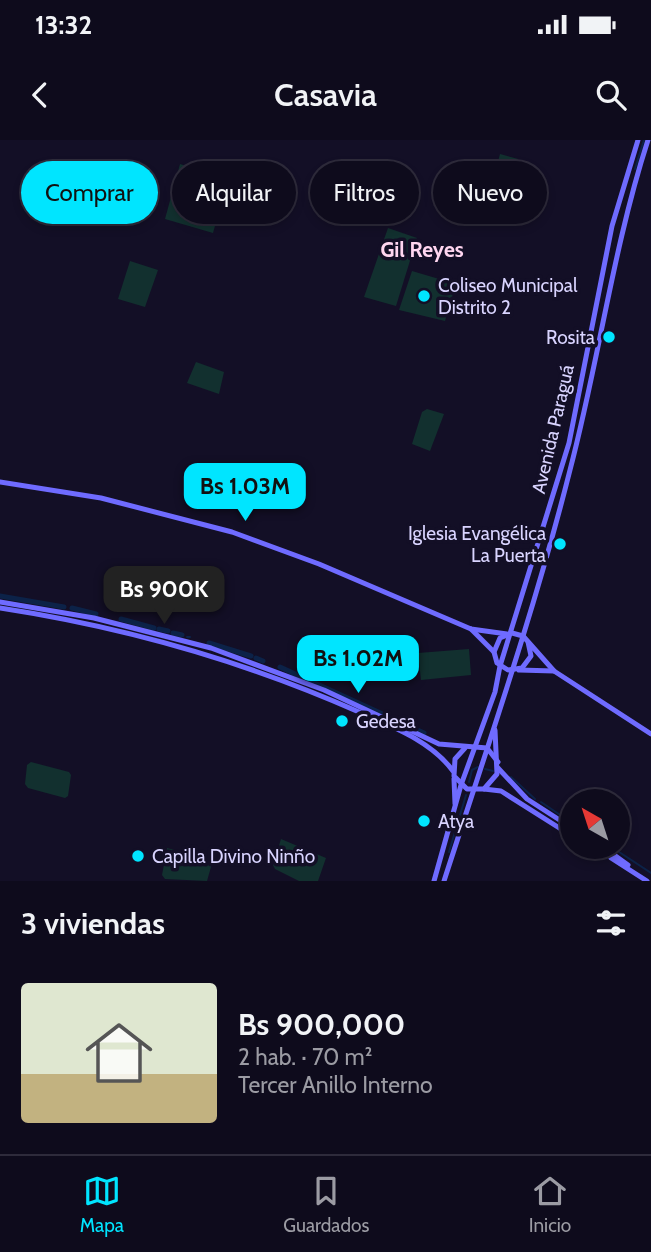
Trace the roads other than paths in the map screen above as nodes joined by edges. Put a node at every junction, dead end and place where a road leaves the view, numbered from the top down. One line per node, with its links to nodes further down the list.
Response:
1 (638, 140): 10 (main road, Avenida Paraguá)
2 (648, 140): 11 (main road, Avenida Paraguá)
3 (0, 482): 9 (main road)
4 (0, 602): 6 (main road)
5 (2, 608): 6 (main road); 8 (main road)
6 (66, 613): 7 (main road); 8 (main road)
7 (105, 620): 12 (main road); 14 (main road)
8 (95, 625): 12 (main road)
9 (471, 629): 10 (main road); 16 (main road)
10 (509, 633): 11 (main road); 16 (main road); 18 (main road, Avenida Paraguá)
11 (523, 636): 13 (main road); 19 (main road, Avenida Paraguá)
12 (149, 638): 14 (main road); 15 (main road)
13 (528, 642): 19 (main road); 20 (main road)
14 (193, 643): 17 (main road)
15 (183, 647): 17 (main road); 21 (main road)
16 (494, 652): 18 (main road)
17 (251, 662): 21 (main road); 23 (main road)
18 (500, 666): 19 (main road); 26 (main road, Avenida Paraguá)
19 (515, 670): 20 (main road); 24 (main road, Avenida Paraguá)
20 (554, 671): 25 (main road)
21 (306, 690): 22 (main road)
22 (322, 696): 23 (main road); 30 (main road)
23 (397, 723): 27 (main road)
24 (496, 724): 28 (main road, Avenida Paraguá); 29 (main road)
25 (651, 734)
26 (478, 738): 27 (main road); 27 (main road, Avenida Paraguá)
27 (469, 746): 28 (main road); 30 (main road); 31 (main road, Avenida Paraguá)
28 (487, 748): 29 (main road); 33 (main road, Avenida Paraguá)
29 (498, 765): 32 (main road); 35 (main road)
30 (454, 773): 31 (main road); 34 (main road)
31 (461, 785): 33 (main road); 34 (main road, Avenida Paraguá)
32 (484, 789): 33 (main road); 36 (main road)
33 (474, 790): 40 (main road, Avenida Paraguá)
34 (455, 814): 39 (main road, Avenida Paraguá)
35 (560, 823)
36 (560, 828)
37 (611, 859): 41 (main road)
38 (618, 859): 41 (main road)
39 (434, 881)
40 (444, 881)
41 (647, 881)

